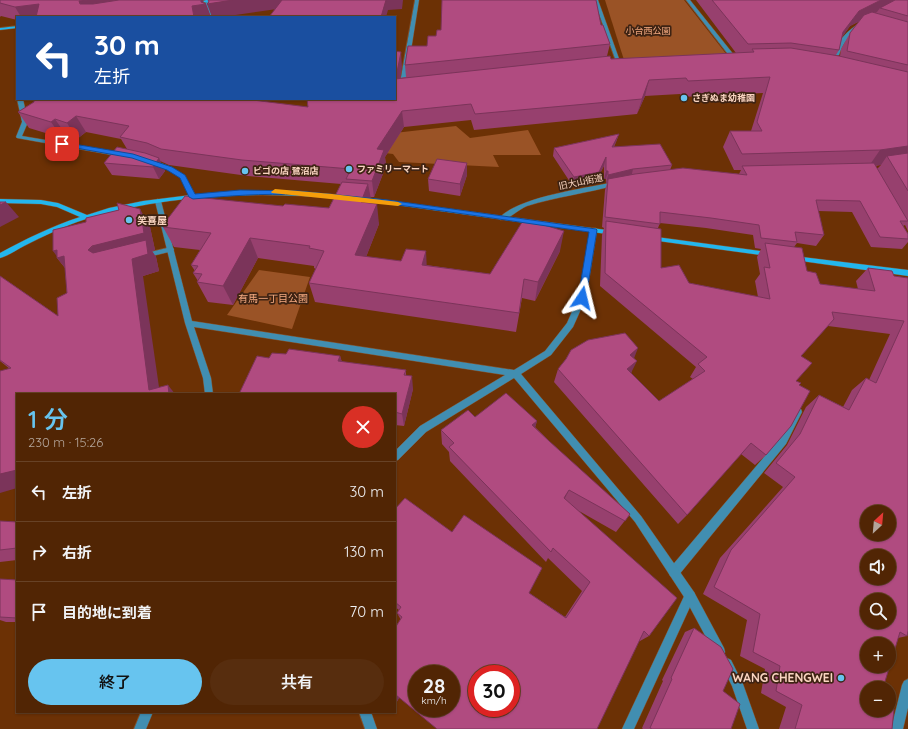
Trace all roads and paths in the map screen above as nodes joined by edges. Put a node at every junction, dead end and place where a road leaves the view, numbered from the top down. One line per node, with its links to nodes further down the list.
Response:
1 (216, 0): 5 (street)
2 (417, 0): 20 (street)
3 (596, 0): 17 (street)
4 (688, 0): 16 (street)
5 (207, 1): 6 (street); 7 (street)
6 (191, 3)
7 (210, 16)
8 (870, 20): 9 (street)
9 (863, 23): 10 (street); 14 (street)
10 (871, 25)
11 (16, 27): 12 (street)
12 (0, 29)
13 (745, 62): 16 (street)
14 (835, 62)
15 (730, 63): 16 (street)
16 (738, 63)
17 (627, 67)
18 (410, 90): 20 (street)
19 (396, 91): 20 (street)
20 (402, 91)
21 (20, 100): 22 (street)
22 (133, 156)
23 (146, 160): 25 (street)
24 (624, 182): 31 (street, 旧大山街道)
25 (193, 197): 26 (street); 29 (street)
26 (348, 198)
27 (356, 199): 31 (street)
28 (0, 201): 30 (street)
29 (158, 201): 30 (street); 35 (street)
30 (87, 217): 37 (street)
31 (502, 218): 32 (street)
32 (594, 230): 33 (street); 42 (street)
33 (625, 235)
34 (641, 237): 36 (street)
35 (171, 249): 39 (street); 41 (street)
36 (774, 255)
37 (0, 256)
38 (790, 257): 40 (street)
39 (134, 259)
40 (908, 273)
41 (189, 323): 42 (street); 43 (street)
42 (515, 373): 45 (street); 46 (street)
43 (209, 393)
44 (801, 407): 46 (street)
45 (396, 456)
46 (674, 572): 47 (street)
47 (690, 596): 53 (street); 54 (street)
48 (908, 685): 55 (street)
49 (147, 713): 51 (street)
50 (365, 713): 52 (street)
51 (140, 729)
52 (371, 729)
53 (628, 729)
54 (753, 729)
55 (897, 729)

